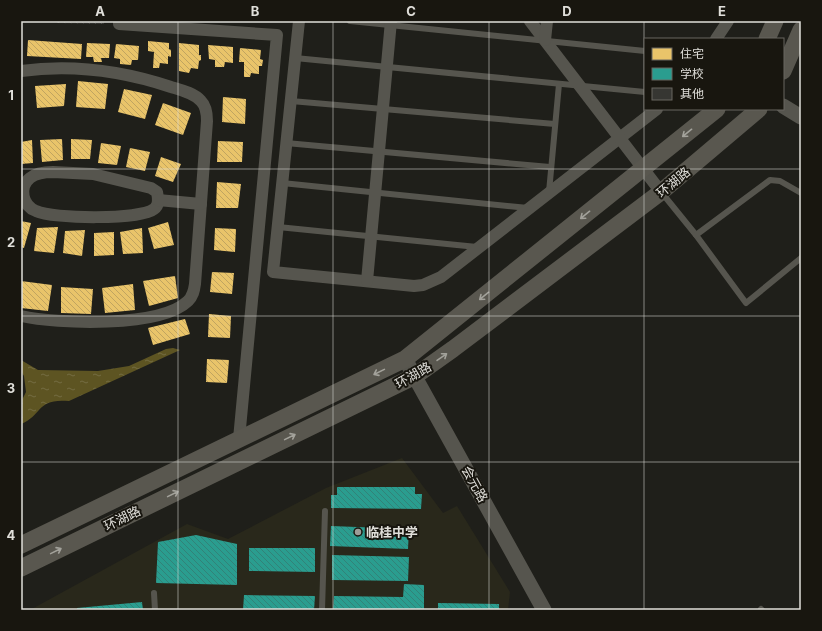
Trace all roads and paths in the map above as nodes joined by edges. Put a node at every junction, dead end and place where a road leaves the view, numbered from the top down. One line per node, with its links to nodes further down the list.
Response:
1 (119, 21): 52 (street)
2 (299, 21): 14 (street)
3 (350, 21): 8 (lane)
4 (530, 21): 12 (street)
5 (547, 21): 12 (street)
6 (728, 21): 10 (street)
7 (775, 21): 11 (main road)
8 (391, 23): 12 (lane); 15 (street)
9 (801, 30): 16 (main road)
10 (717, 38)
11 (767, 38)
12 (545, 40): 13 (lane); 19 (street)
13 (644, 51)
14 (295, 58): 15 (lane); 21 (street)
15 (387, 67): 18 (lane); 23 (street)
16 (784, 69)
17 (21, 71): 41 (street)
18 (559, 84): 19 (lane); 28 (lane)
19 (580, 86): 20 (lane); 29 (street)
20 (644, 92)
21 (291, 101): 23 (lane); 30 (street)
22 (784, 107): 27 (street)
23 (383, 109): 28 (lane); 31 (street)
24 (656, 110): 29 (street)
25 (716, 110): 33 (main road, 环湖路, one-way to 33)
26 (758, 110): 37 (main road, 环湖路)
27 (801, 117)
28 (555, 124): 32 (lane)
29 (620, 138): 33 (street); 39 (street)
30 (286, 142): 31 (lane); 34 (street)
31 (379, 151): 32 (lane); 36 (street)
32 (550, 167): 39 (lane)
33 (643, 168): 37 (street); 50 (main road, 环湖路, one-way to 50)
34 (282, 183): 36 (lane); 43 (street)
35 (22, 192): 40 (street); 40 (street)
36 (375, 192): 42 (lane); 44 (street)
37 (661, 192): 45 (lane); 51 (main road, 环湖路, one-way to 37)
38 (801, 193): 45 (lane)
39 (548, 195): 42 (street)
40 (158, 200): 41 (street)
41 (201, 204): 49 (street)
42 (532, 208): 46 (street)
43 (278, 227): 44 (lane); 48 (street)
44 (371, 235): 46 (lane); 48 (street)
45 (696, 235): 47 (lane)
46 (480, 248): 48 (street)
47 (801, 258)
48 (367, 281)
49 (21, 316)
50 (405, 359): 51 (street, 会元路); 52 (main road, 环湖路, one-way to 52)
51 (415, 376): 55 (main road, 环湖路, one-way to 51); 59 (street, 会元路)
52 (239, 439): 54 (main road, 环湖路)
53 (325, 511): 58 (lane)
54 (21, 545)
55 (21, 568)
56 (154, 593): 57 (lane)
57 (155, 610)
58 (322, 610)
59 (544, 610)

